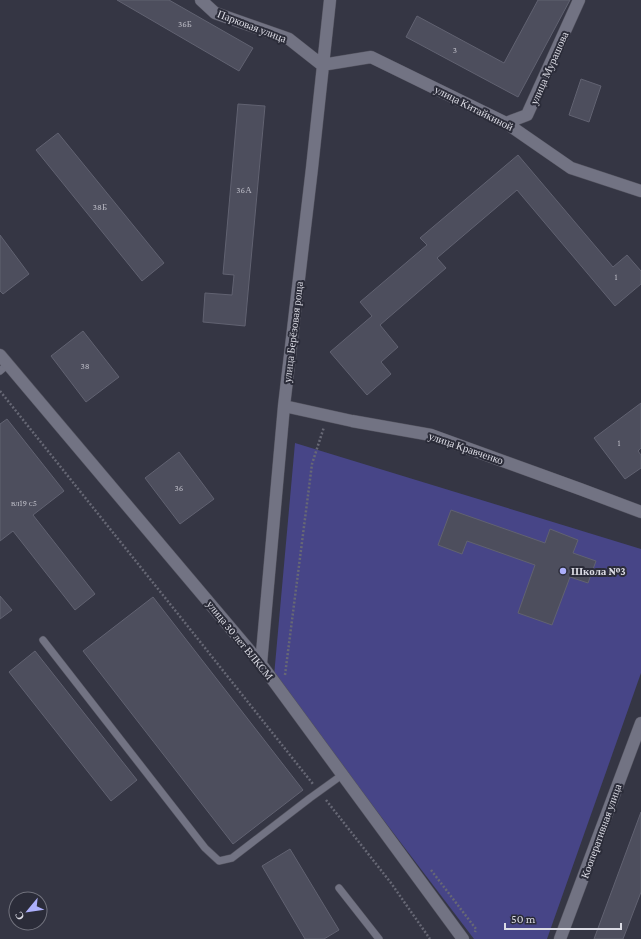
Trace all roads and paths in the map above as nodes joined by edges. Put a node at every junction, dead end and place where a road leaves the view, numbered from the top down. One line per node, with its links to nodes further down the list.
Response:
1 (201, 0): 4 (street, Парковая улица)
2 (330, 0): 4 (street, улица Берёзовая роща)
3 (579, 0): 5 (street, улица Мурашова)
4 (322, 65): 5 (street, улица Китайкиной); 10 (street, улица Берёзовая роща)
5 (506, 123): 6 (street, улица Китайкиной)
6 (641, 191)
7 (0, 355): 8 (street, улица 30 лет ВЛКСМ)
8 (4, 368): 14 (street, улица 30 лет ВЛКСМ)
9 (0, 391): 18 (path)
10 (284, 406): 11 (street, улица Кравченко); 14 (street, улица Берёзовая роща)
11 (328, 416): 12 (street, улица Кравченко); 15 (path)
12 (641, 512)
13 (43, 640): 18 (lane)
14 (260, 664): 17 (street, улица 30 лет ВЛКСМ)
15 (285, 678)
16 (641, 723): 24 (street, Кооперативная улица)
17 (342, 775): 18 (lane); 21 (street, улица 30 лет ВЛКСМ)
18 (319, 791): 23 (path)
19 (428, 866): 21 (path)
20 (339, 888): 22 (lane)
21 (467, 937)
22 (379, 939)
23 (430, 939)
24 (560, 939)

